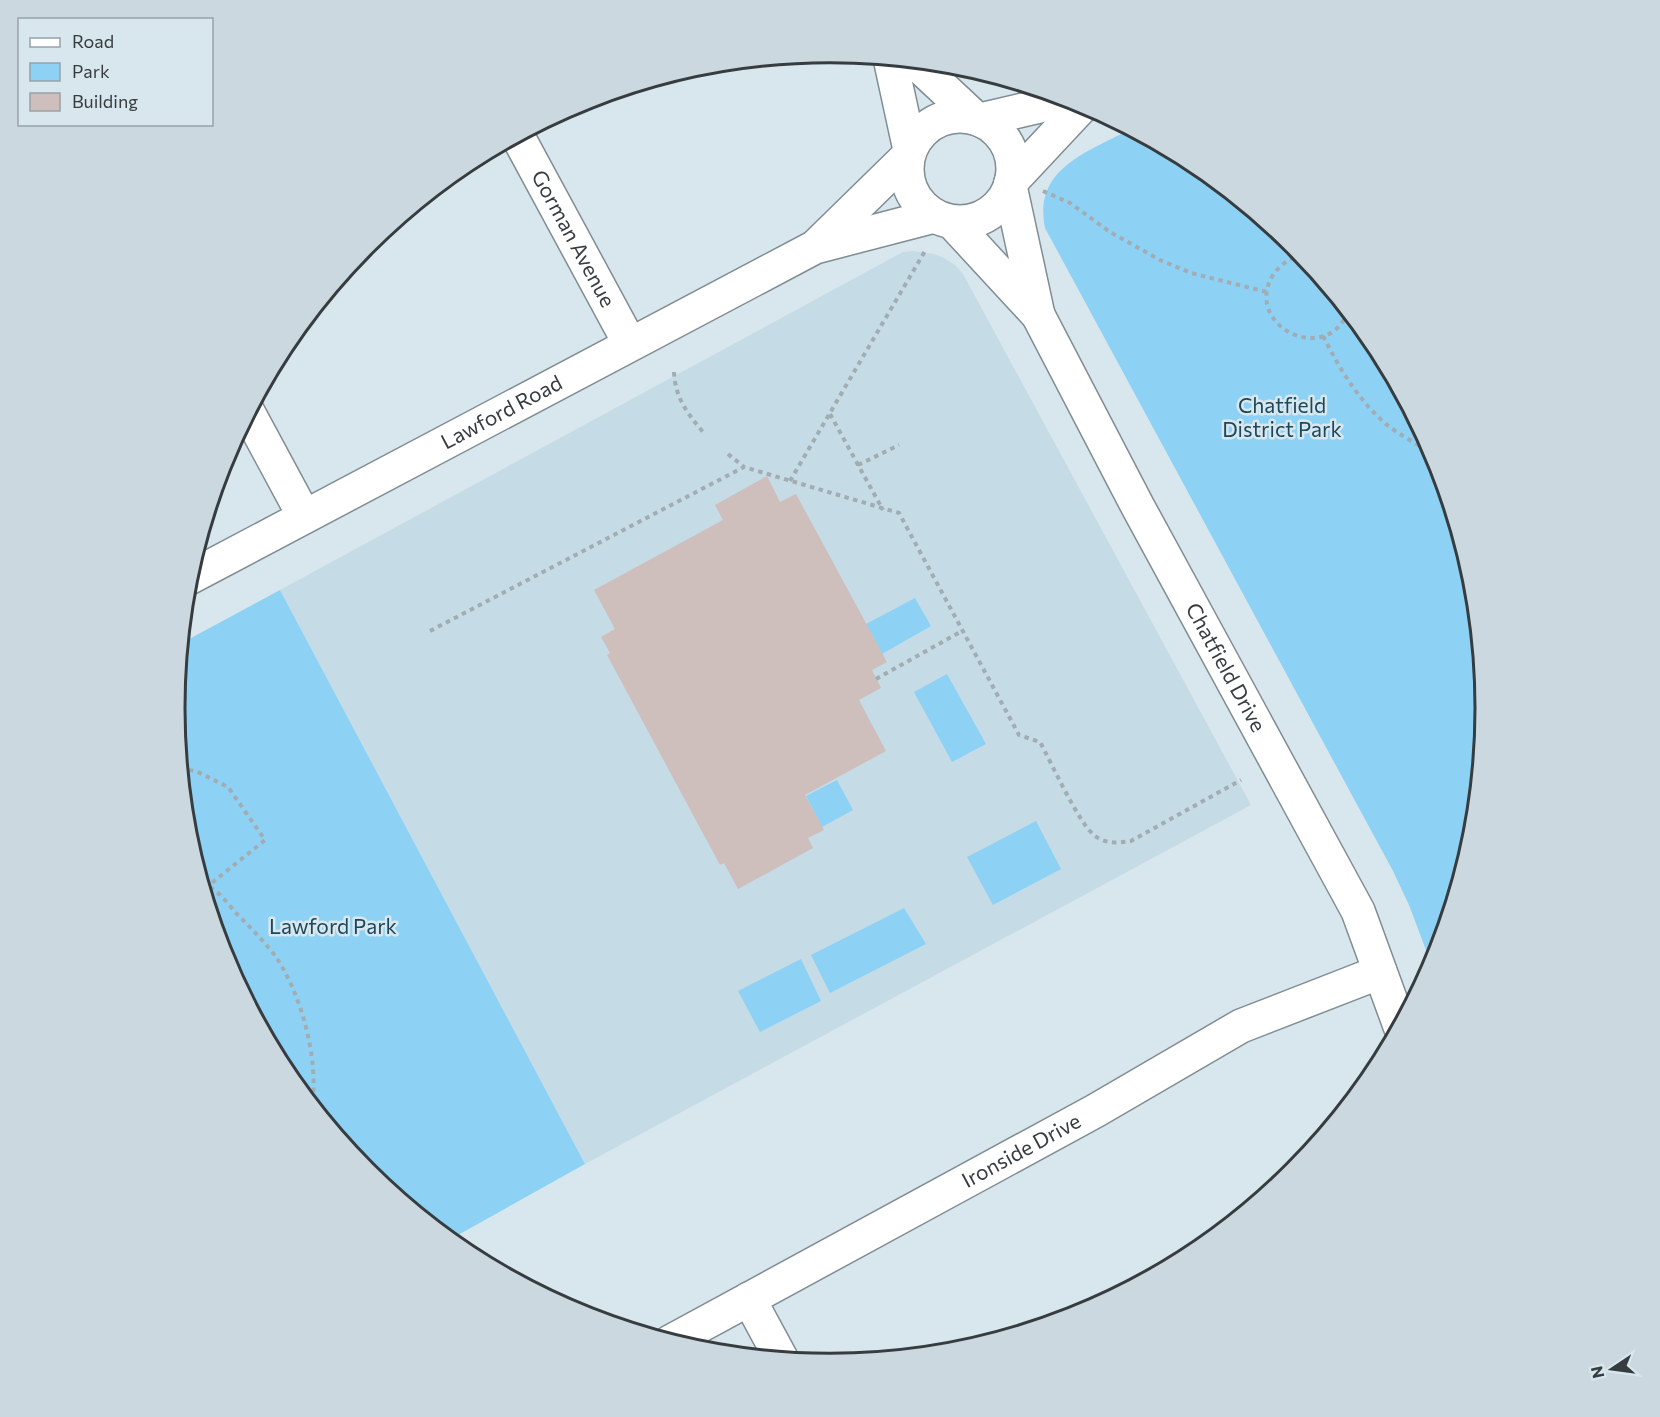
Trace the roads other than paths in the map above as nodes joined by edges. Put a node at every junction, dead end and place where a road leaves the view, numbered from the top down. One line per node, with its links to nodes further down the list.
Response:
1 (892, 66): 7 (street)
2 (924, 70): 5 (street)
3 (1052, 103): 5 (street)
4 (1077, 112): 8 (street)
5 (977, 119): 7 (street); 8 (street)
6 (521, 142): 12 (street, Gorman Avenue)
7 (909, 153): 9 (street); 10 (street, Lawford Road)
8 (1010, 184): 9 (street); 11 (street, Chatfield Drive)
9 (943, 219): 10 (street, Lawford Road); 11 (street, Chatfield Drive)
10 (815, 246): 12 (street, Lawford Road)
11 (1038, 315): 16 (street, Chatfield Drive)
12 (630, 344): 14 (street, Lawford Road)
13 (252, 420): 14 (street)
14 (304, 516): 15 (street, Lawford Road)
15 (199, 572)
16 (1380, 972): 17 (street, Chatfield Drive); 18 (street, Ironside Drive)
17 (1397, 1017)
18 (749, 1299): 19 (street, Ironside Drive); 20 (street)
19 (681, 1336)
20 (778, 1352)

